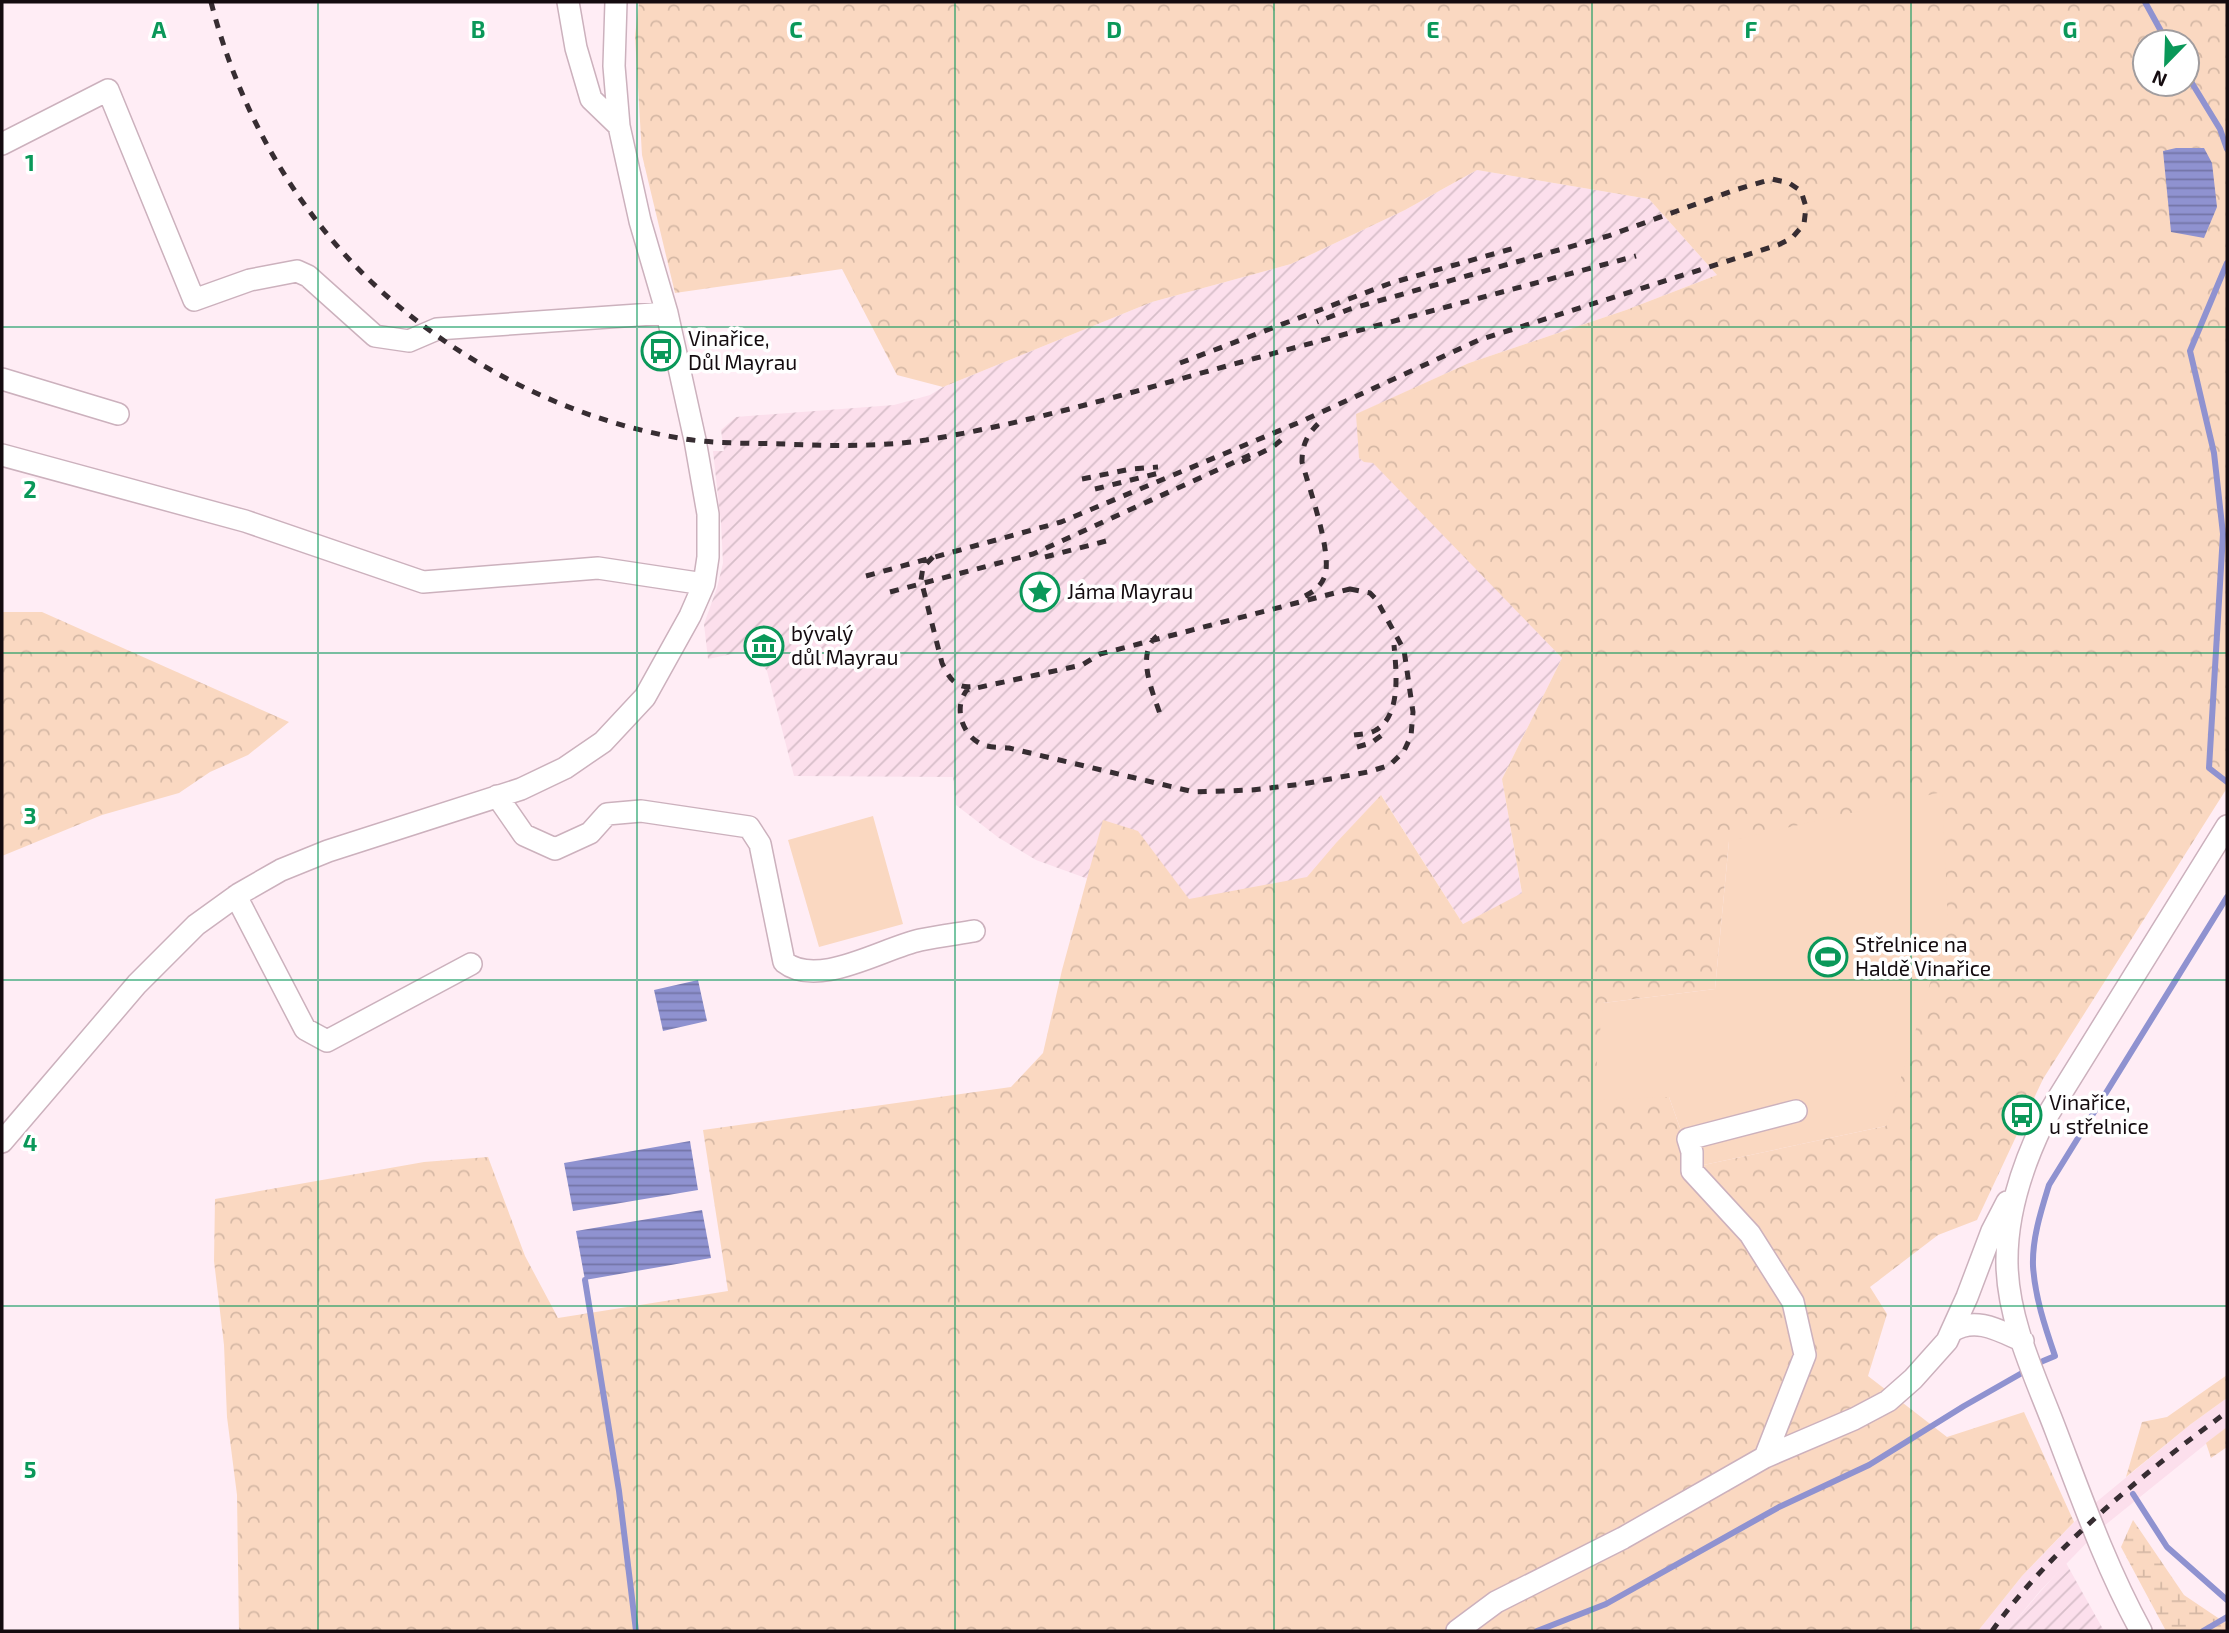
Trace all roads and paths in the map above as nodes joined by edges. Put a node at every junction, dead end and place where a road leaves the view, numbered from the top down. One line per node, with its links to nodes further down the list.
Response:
1 (568, 2): 3 (street)
2 (616, 2): 3 (street)
3 (619, 126): 5 (street)
4 (2, 144): 5 (street)
5 (667, 313): 9 (street)
6 (2, 379): 7 (street)
7 (118, 414)
8 (2, 455): 9 (street)
9 (704, 584): 10 (street)
10 (497, 796): 12 (street); 13 (street)
11 (2227, 826): 17 (street)
12 (236, 896): 14 (street); 16 (street)
13 (974, 931)
14 (471, 964)
15 (1796, 1111): 20 (street)
16 (2, 1142)
17 (2023, 1172): 18 (street); 19 (street)
18 (1952, 1331): 19 (street); 20 (street)
19 (2025, 1348): 22 (street)
20 (1765, 1457): 21 (street)
21 (1457, 1631)
22 (2141, 1631)

